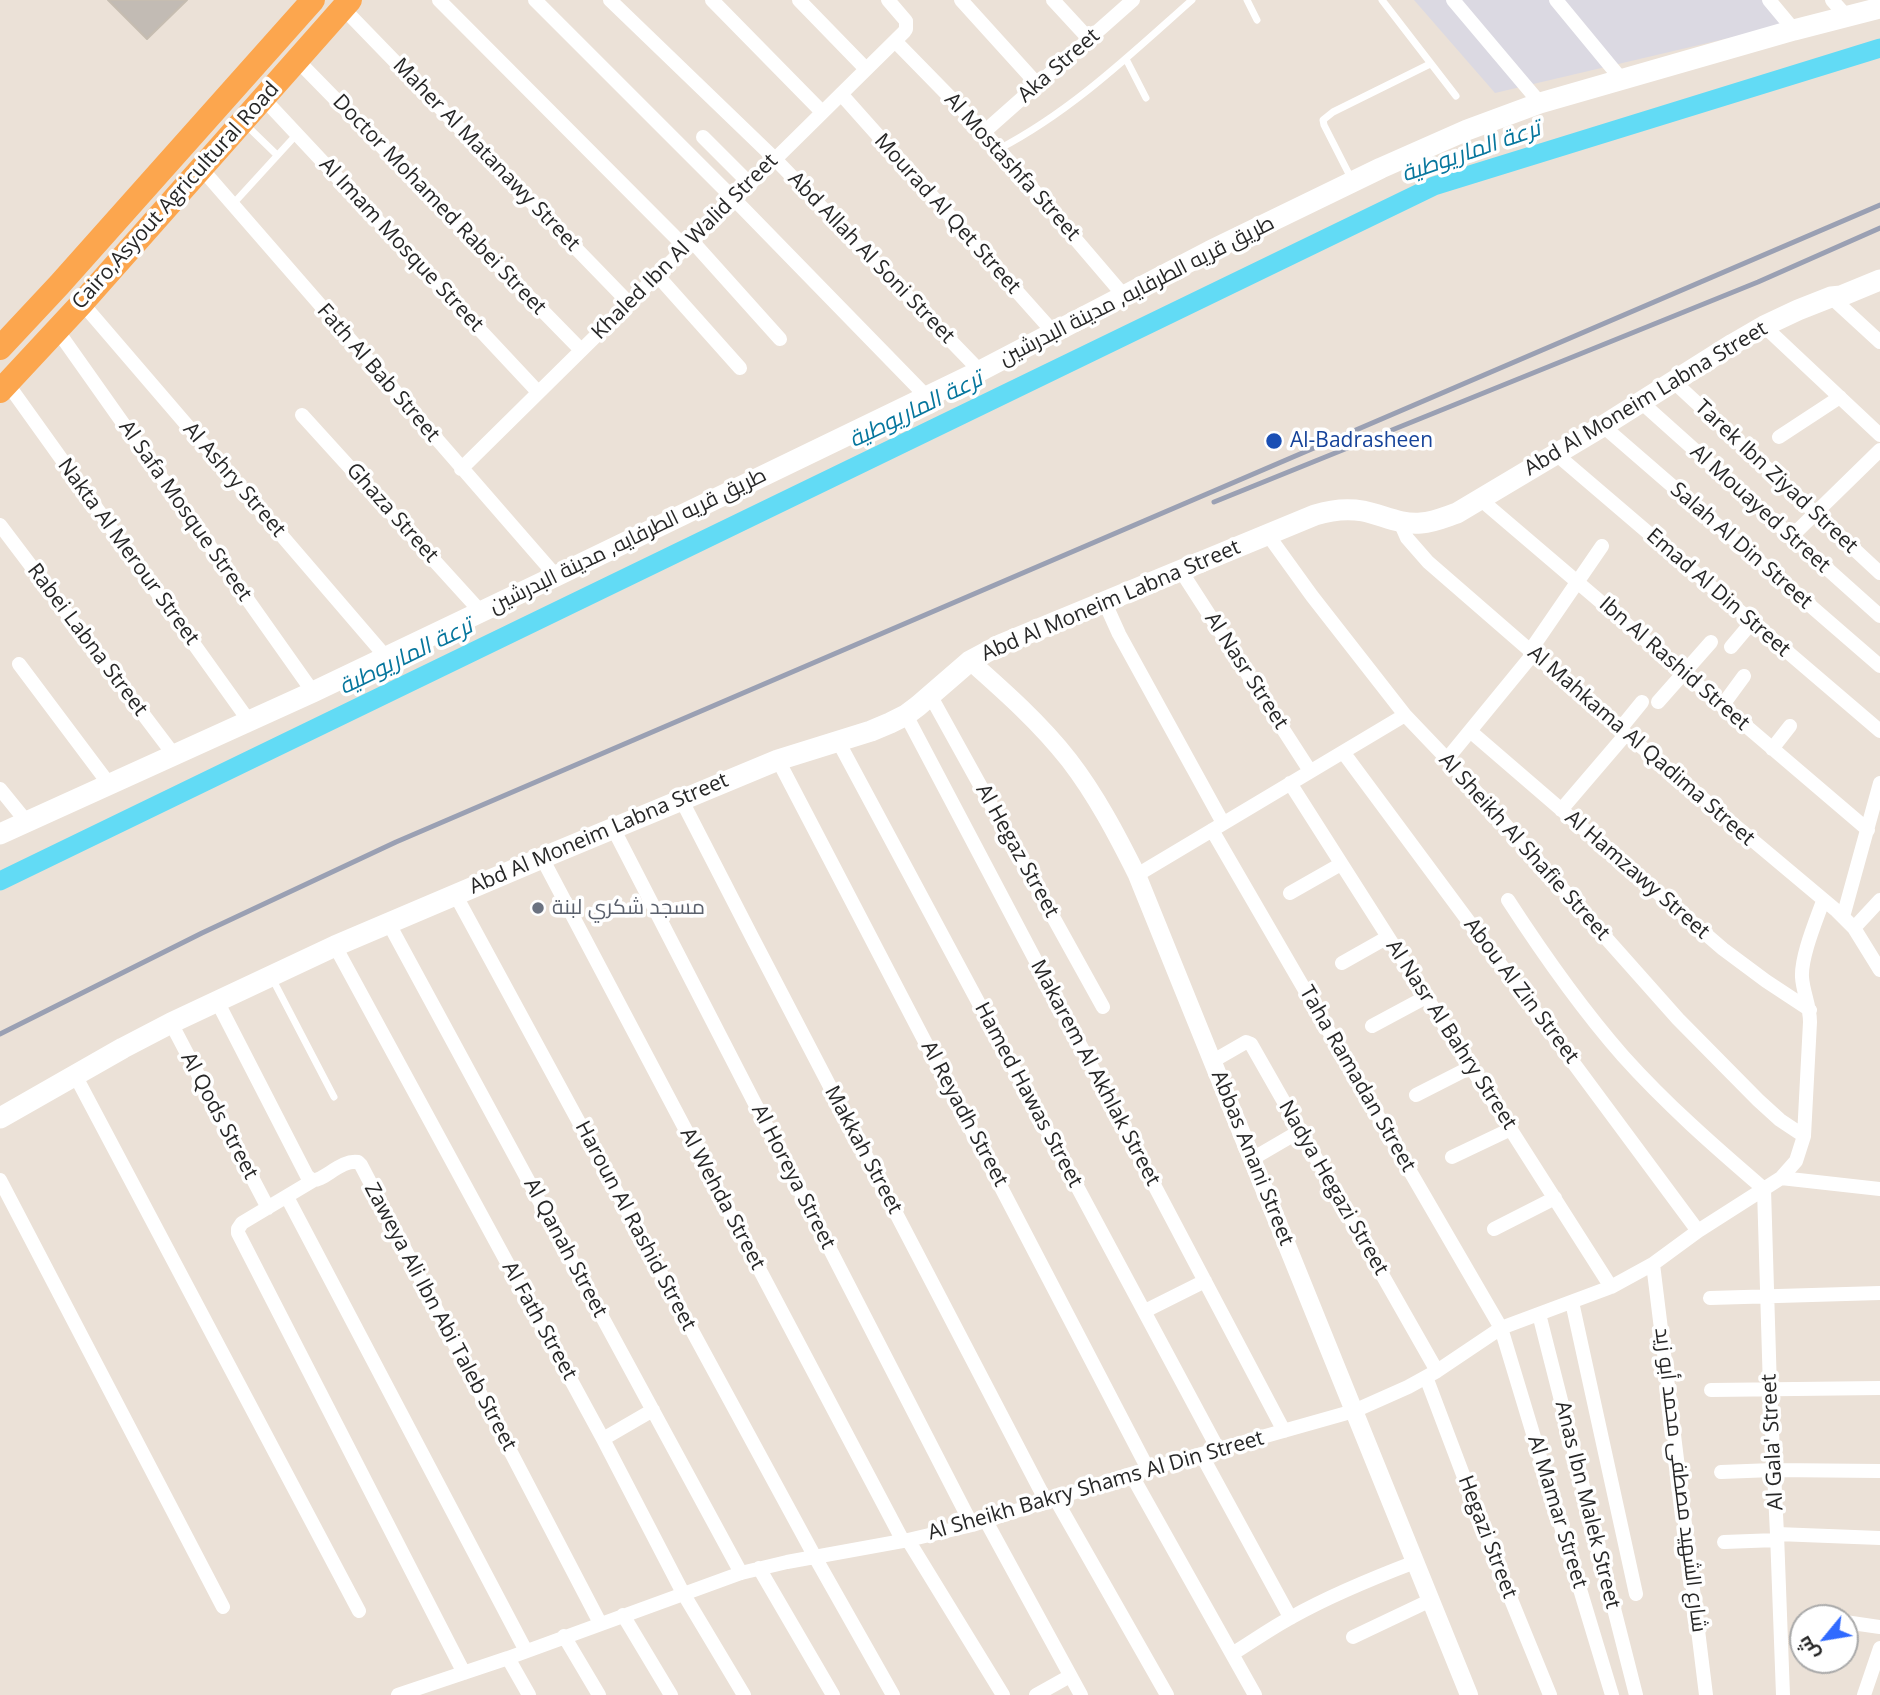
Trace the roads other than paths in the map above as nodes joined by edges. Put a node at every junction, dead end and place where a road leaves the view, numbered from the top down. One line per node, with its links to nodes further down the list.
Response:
1 (313, 0): 38 (highway, Cairo,Asyout Agricultural Road)
2 (439, 0): 51 (street)
3 (535, 0): 49 (street)
4 (610, 0): 45 (street, Abd Allah Al Soni Street)
5 (712, 0): 36 (street)
6 (799, 0): 28 (street)
7 (888, 0): 24 (street, Khaled Ibn Al Walid Street)
8 (961, 0): 30 (street)
9 (1054, 0): 23 (street)
10 (1133, 0): 23 (street, Aka Street)
11 (1192, 0): 25 (lane)
12 (1247, 0): 21 (lane)
13 (1382, 0): 27 (lane)
14 (1453, 0): 35 (street)
15 (1556, 0): 29 (street)
16 (1769, 0): 22 (street)
17 (1832, 0): 20 (street)
18 (346, 4): 26 (highway, Cairo,Asyout Agricultural Road); 57 (street, Maher Al Matanawy Street)
19 (1880, 8): 20 (main road, طريق قريه الطرفايه, مدينة البدرشين)
20 (1847, 17): 22 (main road, طريق قريه الطرفايه, مدينة البدرشين)
21 (1257, 20)
22 (1794, 30): 29 (main road, طريق قريه الطرفايه, مدينة البدرشين)
23 (1089, 39): 30 (street, Aka Street)
24 (895, 41): 28 (street, Khaled Ibn Al Walid Street); 39 (street, Al Mostashfa Street)
25 (1126, 59): 34 (lane); 43 (lane)
26 (297, 60): 33 (highway, Cairo,Asyout Agricultural Road); 64 (street, Doctor Mohamed Rabei Street)
27 (1430, 64): 32 (lane); 47 (lane)
28 (866, 69): 31 (street, Khaled Ibn Al Walid Street)
29 (1622, 80): 35 (main road, طريق قريه الطرفايه, مدينة البدرشين)
30 (1038, 85): 39 (street, Aka Street)
31 (841, 94): 36 (street, Khaled Ibn Al Walid Street); 60 (street, Mourad Al Qet Street)
32 (1456, 96)
33 (263, 98): 37 (highway, Cairo,Asyout Agricultural Road); 40 (street, Al Imam Mosque Street)
34 (1146, 98)
35 (1540, 103): 47 (main road, طريق قريه الطرفايه, مدينة البدرشين)
36 (822, 113): 45 (street, Khaled Ibn Al Walid Street)
37 (243, 121): 42 (highway, Cairo,Asyout Agricultural Road); 44 (lane)
38 (196, 131): 42 (highway); 63 (highway, Cairo,Asyout Agricultural Road)
39 (984, 132): 43 (street, Al Mostashfa Street)
40 (297, 134): 44 (lane); 69 (street, Al Imam Mosque Street)
41 (703, 137): 48 (street)
42 (218, 149): 46 (highway, Cairo,Asyout Agricultural Road)
43 (999, 149): 54 (street, Al Mostashfa Street)
44 (277, 155): 50 (lane)
45 (775, 159): 48 (street, Khaled Ibn Al Walid Street); 66 (street, Abd Allah Al Soni Street)
46 (201, 168): 50 (street, Fath Al Bab Street); 56 (highway, Cairo,Asyout Agricultural Road)
47 (1353, 182): 54 (main road, طريق قريه الطرفايه, مدينة البدرشين)
48 (750, 184): 49 (street, Khaled Ibn Al Walid Street)
49 (734, 199): 51 (street, Khaled Ibn Al Walid Street); 70 (street)
50 (232, 204): 79 (street, Fath Al Bab Street)
51 (689, 244): 52 (street, Khaled Ibn Al Walid Street); 61 (street)
52 (657, 275): 57 (street, Khaled Ibn Al Walid Street); 65 (street)
53 (1880, 280): 55 (main road, Abd Al Moneim Labna Street)
54 (1125, 297): 60 (main road, طريق قريه الطرفايه, مدينة البدرشين)
55 (1830, 297): 58 (main road, Abd Al Moneim Labna Street); 62 (street)
56 (82, 303): 59 (highway, Cairo,Asyout Agricultural Road); 98 (street, Al Ashry Street)
57 (629, 303): 64 (street, Khaled Ibn Al Walid Street)
58 (1764, 326): 67 (main road, Abd Al Moneim Labna Street); 71 (street)
59 (57, 330): 68 (highway, Cairo,Asyout Agricultural Road); 104 (street, Al Safa Mosque Street)
60 (1054, 333): 66 (main road, طريق قريه الطرفايه, مدينة البدرشين)
61 (780, 340)
62 (1880, 342)
63 (0, 348)
64 (581, 350): 69 (street, Khaled Ibn Al Walid Street)
65 (740, 369)
66 (980, 371): 70 (main road, طريق قريه الطرفايه, مدينة البدرشين)
67 (1672, 381): 72 (main road, Abd Al Moneim Labna Street); 81 (street, Tarek Ibn Ziyad Street)
68 (4, 387): 111 (street, Nakta Al Merour Street)
69 (538, 392): 79 (street, Khaled Ibn Al Walid Street)
70 (927, 397): 89 (main road, طريق قريه الطرفايه, مدينة البدرشين)
71 (1840, 397): 75 (street); 76 (street)
72 (1641, 402): 74 (main road, Abd Al Moneim Labna Street); 85 (street, Al Mouayed Street)
73 (302, 415): 92 (street, Ghaza Street)
74 (1603, 426): 78 (main road, Abd Al Moneim Labna Street); 101 (street, Salah Al Din Street)
75 (1880, 435)
76 (1779, 437)
77 (1880, 450): 81 (street)
78 (1556, 454): 80 (main road, Abd Al Moneim Labna Street); 94 (street, Emad Al Din Street)
79 (461, 469): 89 (street, Fath Al Bab Street)
80 (1480, 499): 82 (main road, Abd Al Moneim Labna Street); 90 (street, Ibn Al Rashid Street)
81 (1816, 513): 85 (street); 88 (street, Tarek Ibn Ziyad Street)
82 (1400, 522): 84 (main road, Abd Al Moneim Labna Street); 97 (street, Al Mahkama Al Qadima Street)
83 (0, 524): 119 (street, Rabei Labna Street)
84 (1268, 536): 87 (main road, Abd Al Moneim Labna Street); 110 (street, Al Sheikh Al Shafie Street)
85 (1791, 537): 93 (street, Al Mouayed Street)
86 (1602, 546): 90 (street)
87 (1181, 571): 91 (main road, Abd Al Moneim Labna Street); 122 (street, Al Nasr Street)
88 (1880, 573)
89 (556, 576): 92 (main road, طريق قريه الطرفايه, مدينة البدرشين)
90 (1577, 581): 97 (street); 102 (street, Ibn Al Rashid Street)
91 (1105, 603): 99 (main road, Abd Al Moneim Labna Street); 130 (street, Taha Ramadan Street)
92 (481, 612): 98 (main road, طريق قريه الطرفايه, مدينة البدرشين)
93 (1880, 616)
94 (1752, 622): 96 (street); 115 (street, Emad Al Din Street)
95 (1711, 642): 102 (street)
96 (1731, 648)
97 (1532, 652): 113 (street); 114 (street, Al Mahkama Al Qadima Street)
98 (386, 657): 104 (main road, طريق قريه الطرفايه, مدينة البدرشين)
99 (970, 662): 105 (main road, Abd Al Moneim Labna Street); 136 (street, Abbas Anani Street)
100 (19, 664): 125 (street)
101 (1880, 666)
102 (1684, 673): 107 (street); 108 (street, Ibn Al Rashid Street)
103 (1744, 677): 108 (street)
104 (313, 692): 111 (main road, طريق قريه الطرفايه, مدينة البدرشين)
105 (930, 695): 109 (main road, Abd Al Moneim Labna Street); 152 (street, Al Hegaz Street)
106 (1642, 702): 114 (street)
107 (1658, 702)
108 (1721, 706): 117 (street, Ibn Al Rashid Street)
109 (906, 715): 116 (main road, Abd Al Moneim Labna Street); 178 (street, Makarem Al Akhlak Street)
110 (1405, 715): 118 (street); 121 (street, Al Sheikh Al Shafie Street)
111 (249, 721): 119 (main road, طريق قريه الطرفايه, مدينة البدرشين)
112 (1790, 726): 117 (street)
113 (1471, 731): 121 (street); 128 (street, Al Hamzawy Street)
114 (1623, 731): 128 (street); 140 (street, Al Mahkama Al Qadima Street)
115 (1880, 731)
116 (838, 741): 120 (main road, Abd Al Moneim Labna Street); 184 (street, Hamed Hawas Street)
117 (1772, 749): 132 (street, Ibn Al Rashid Street)
118 (1343, 752): 122 (street); 176 (street, Abou Al Zin Street)
119 (174, 755): 125 (main road, طريق قريه الطرفايه, مدينة البدرشين)
120 (778, 760): 127 (main road, Abd Al Moneim Labna Street); 197 (street, Al Reyadh Street)
121 (1447, 760): 164 (street, Al Sheikh Al Shafie Street)
122 (1310, 771): 123 (street)
123 (1290, 783): 130 (street); 135 (street, Al Nasr Al Bahry Street)
124 (1880, 783): 132 (street)
125 (109, 784): 129 (main road, طريق قريه الطرفايه, مدينة البدرشين)
126 (0, 789): 129 (street)
127 (681, 799): 131 (main road, Abd Al Moneim Labna Street); 202 (street, Makkah Street)
128 (1561, 810): 153 (street, Al Hamzawy Street)
129 (26, 821): 133 (main road, طريق قريه الطرفايه, مدينة البدرشين)
130 (1218, 826): 136 (street); 186 (street, Taha Ramadan Street)
131 (613, 828): 134 (main road, Abd Al Moneim Labna Street); 203 (street, Al Horeya Street)
132 (1868, 830): 142 (street)
133 (0, 834)
134 (542, 858): 138 (main road, Abd Al Moneim Labna Street); 206 (street, Al Wehda Street)
135 (1341, 864): 137 (street); 145 (street, Al Nasr Al Bahry Street)
136 (1137, 875): 156 (street, Abbas Anani Street)
137 (1290, 893)
138 (455, 894): 143 (main road, Abd Al Moneim Labna Street); 208 (street, Haroun Al Rashid Street)
139 (1508, 900): 170 (street)
140 (1823, 901): 142 (street, Al Mahkama Al Qadima Street); 153 (street)
141 (1880, 901): 144 (street)
142 (1843, 917): 144 (street, Al Mahkama Al Qadima Street)
143 (388, 922): 146 (main road, Abd Al Moneim Labna Street); 191 (street, Al Qanah Street)
144 (1854, 928): 148 (street, Al Mahkama Al Qadima Street)
145 (1388, 937): 147 (street); 150 (street, Al Nasr Al Bahry Street)
146 (335, 946): 149 (main road, Abd Al Moneim Labna Street); 194 (street, Al Fath Street)
147 (1342, 963)
148 (1880, 970)
149 (271, 976): 151 (main road, Abd Al Moneim Labna Street); 160 (lane)
150 (1426, 997): 155 (street); 157 (street, Al Nasr Al Bahry Street)
151 (217, 1001): 154 (main road, Abd Al Moneim Labna Street); 169 (street)
152 (1103, 1007)
153 (1810, 1010): 164 (street)
154 (171, 1023): 158 (main road, Abd Al Moneim Labna Street); 174 (street, Al Qods Street)
155 (1371, 1026)
156 (1213, 1061): 163 (street, Nadya Hegazi Street); 166 (street, Abbas Anani Street)
157 (1471, 1067): 159 (street); 162 (street, Al Nasr Al Bahry Street)
158 (75, 1075): 161 (main road, Abd Al Moneim Labna Street); 216 (street)
159 (1416, 1095)
160 (334, 1097)
161 (0, 1118)
162 (1511, 1129): 165 (street); 173 (street, Al Nasr Al Bahry Street)
163 (1300, 1131): 166 (street); 187 (street, Nadya Hegazi Street)
164 (1804, 1136): 167 (street)
165 (1452, 1157)
166 (1252, 1159): 192 (street, Abbas Anani Street)
167 (1781, 1178): 170 (street, Al Sheikh Bakry Shams Al Din Street); 171 (street)
168 (0, 1180): 215 (street)
169 (314, 1180): 172 (street, Zaweya Ali Ibn Abi Taleb Street); 219 (street, Zaweya Ali Ibn Abi Taleb Street)
170 (1764, 1189): 176 (street, Al Sheikh Bakry Shams Al Din Street); 181 (street, Al Gala' Street)
171 (1880, 1189)
172 (287, 1196): 174 (street, Zaweya Ali Ibn Abi Taleb Street); 225 (street)
173 (1555, 1198): 175 (street); 179 (street, Al Nasr Al Bahry Street)
174 (268, 1208): 228 (street, Zaweya Ali Ibn Abi Taleb Street)
175 (1494, 1229)
176 (1698, 1231): 177 (street, Al Sheikh Bakry Shams Al Din Street)
177 (1653, 1264): 179 (street, Al Sheikh Bakry Shams Al Din Street); 248 (street, شارع الشهيد مصطفى محمد أبو زيد)
178 (1205, 1281): 184 (street); 193 (street, Makarem Al Akhlak Street)
179 (1611, 1287): 183 (street, Al Sheikh Bakry Shams Al Din Street)
180 (1880, 1293): 181 (street)
181 (1768, 1295): 182 (street); 189 (street, Al Gala' Street)
182 (1710, 1298)
183 (1572, 1302): 185 (street, Al Sheikh Bakry Shams Al Din Street); 213 (street)
184 (1145, 1311): 195 (street, Hamed Hawas Street)
185 (1539, 1314): 186 (street, Al Sheikh Bakry Shams Al Din Street); 213 (street, Anas Ibn Malek Street)
186 (1501, 1328): 187 (street, Al Sheikh Bakry Shams Al Din Street); 246 (street, Al Mamar Street)
187 (1432, 1374): 192 (street, Al Sheikh Bakry Shams Al Din Street); 245 (street, Hegazi Street)
188 (1880, 1388): 189 (street)
189 (1770, 1389): 190 (street); 198 (street, Al Gala' Street)
190 (1711, 1390)
191 (653, 1410): 194 (street); 211 (street, Al Qanah Street)
192 (1354, 1411): 193 (street, Al Sheikh Bakry Shams Al Din Street); 209 (street, Abbas Anani Street)
193 (1284, 1431): 195 (street, Al Sheikh Bakry Shams Al Din Street)
194 (603, 1439): 212 (street, Al Fath Street)
195 (1218, 1449): 196 (street, Al Sheikh Bakry Shams Al Din Street)
196 (1201, 1454): 197 (street, Al Sheikh Bakry Shams Al Din Street); 218 (street)
197 (1148, 1469): 201 (street, Al Sheikh Bakry Shams Al Din Street)
198 (1773, 1470): 199 (street); 200 (street); 204 (street, Al Gala' Street)
199 (1880, 1471)
200 (1721, 1472)
201 (1131, 1474): 202 (street, Al Sheikh Bakry Shams Al Din Street); 226 (street)
202 (1051, 1499): 203 (street, Al Sheikh Bakry Shams Al Din Street); 242 (street, Makkah Street)
203 (979, 1523): 206 (street, Al Sheikh Bakry Shams Al Din Street); 229 (street, Al Horeya Street)
204 (1777, 1537): 205 (street); 207 (street); 249 (street, Al Gala' Street)
205 (1880, 1538)
206 (905, 1540): 208 (street, Al Sheikh Bakry Shams Al Din Street); 239 (street, Al Wehda Street)
207 (1724, 1542)
208 (815, 1557): 210 (street, Al Sheikh Bakry Shams Al Din Street); 238 (street, Haroun Al Rashid Street)
209 (1415, 1562): 214 (street, Abbas Anani Street); 218 (street)
210 (759, 1568): 211 (street, Al Sheikh Bakry Shams Al Din Street); 237 (street)
211 (741, 1573): 212 (street, Al Sheikh Bakry Shams Al Din Street)
212 (683, 1592): 217 (street, Al Sheikh Bakry Shams Al Din Street); 236 (street, Al Fath Street)
213 (1611, 1599): 247 (street, Anas Ibn Malek Street)
214 (1431, 1600): 223 (street); 244 (street, Abbas Anani Street)
215 (223, 1607)
216 (359, 1611)
217 (623, 1615): 219 (street, Al Sheikh Bakry Shams Al Din Street); 235 (street)
218 (1290, 1617): 226 (street)
219 (600, 1623): 222 (street, Al Sheikh Bakry Shams Al Din Street)
220 (1859, 1624): 221 (street)
221 (1880, 1627)
222 (564, 1636): 225 (street, Al Sheikh Bakry Shams Al Din Street); 234 (street)
223 (1353, 1637)
224 (1880, 1648): 250 (street)
225 (526, 1651): 227 (street, Al Sheikh Bakry Shams Al Din Street)
226 (1232, 1654): 243 (street)
227 (508, 1658): 228 (street, Al Sheikh Bakry Shams Al Din Street); 233 (street)
228 (464, 1673): 230 (street, Al Sheikh Bakry Shams Al Din Street)
229 (1070, 1676): 240 (street); 241 (street, Al Horeya Street)
230 (443, 1680): 231 (street, Al Sheikh Bakry Shams Al Din Street); 232 (street)
231 (398, 1695)
232 (452, 1695)
233 (529, 1695)
234 (599, 1695)
235 (671, 1695)
236 (744, 1695)
237 (833, 1695)
238 (893, 1695)
239 (1003, 1695)
240 (1036, 1695)
241 (1081, 1695)
242 (1167, 1695)
243 (1255, 1695)
244 (1469, 1695)
245 (1550, 1695)
246 (1612, 1695)
247 (1636, 1695)
248 (1706, 1695)
249 (1783, 1695)
250 (1864, 1695)

